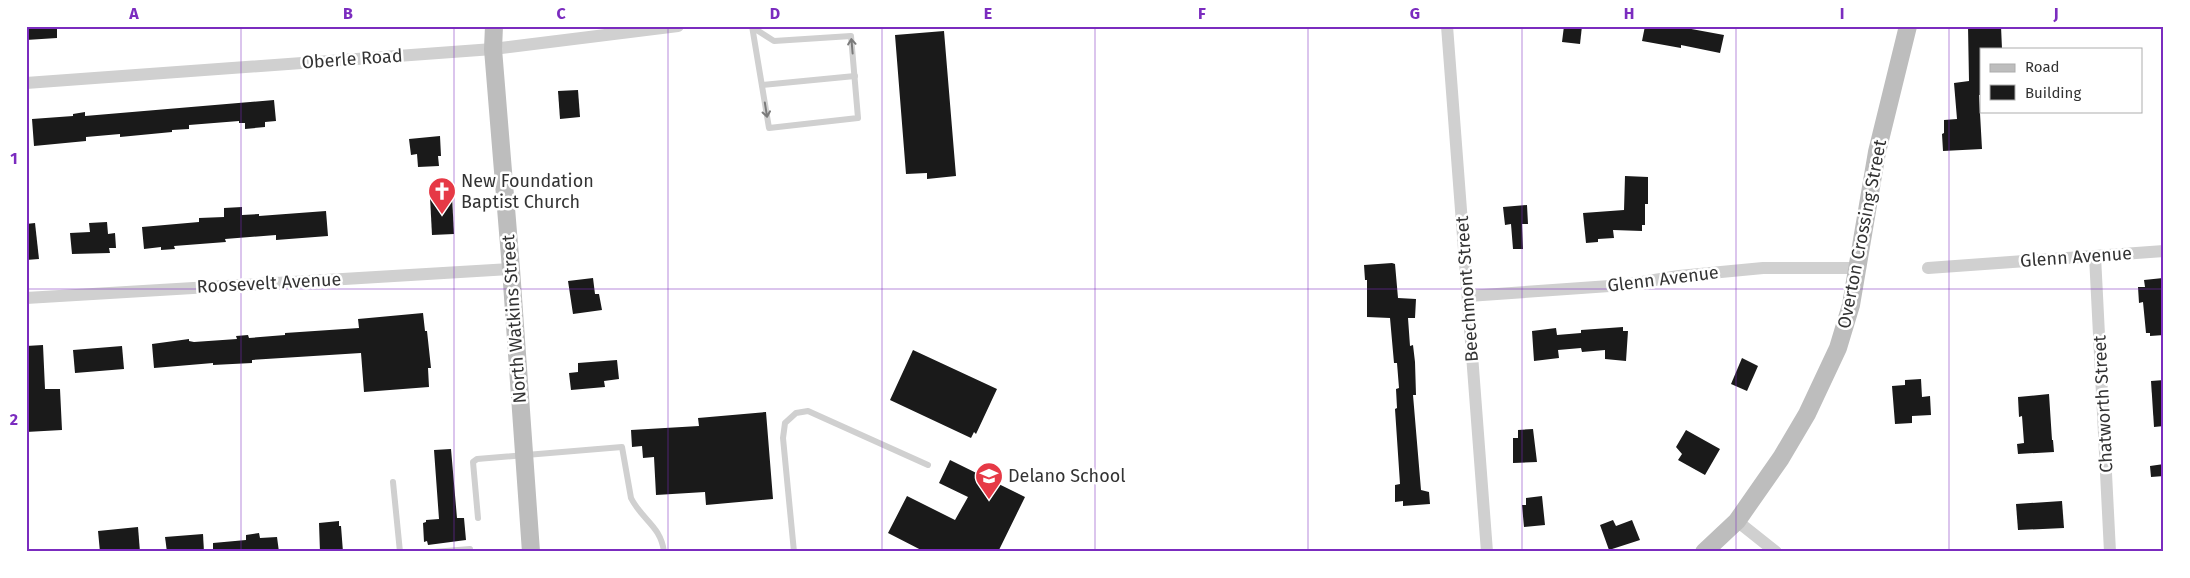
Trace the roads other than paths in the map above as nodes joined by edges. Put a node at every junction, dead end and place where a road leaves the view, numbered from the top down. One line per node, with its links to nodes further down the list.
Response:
1 (494, 26): 6 (main road, North Watkins Street)
2 (678, 26): 6 (street, Oberle Road)
3 (1447, 26): 15 (street, Beechmont Street)
4 (1908, 26): 12 (main road, Overton Crossing Street)
5 (752, 27): 7 (lane, one-way to 5); 9 (lane)
6 (493, 49): 8 (street, Oberle Road); 14 (main road, North Watkins Street)
7 (855, 76): 9 (lane); 9 (lane, one-way to 7)
8 (26, 83)
9 (762, 85)
10 (2164, 251): 11 (street, Glenn Avenue)
11 (2095, 256): 13 (street, Glenn Avenue); 31 (street, Chatworth Street)
12 (1859, 268): 15 (street, Glenn Avenue); 21 (main road, Overton Crossing Street)
13 (1928, 268)
14 (511, 269): 16 (street, Roosevelt Avenue); 17 (main road, North Watkins Street)
15 (1468, 296): 28 (street, Beechmont Street)
16 (26, 298)
17 (524, 456): 20 (lane); 25 (main road, North Watkins Street); 26 (lane)
18 (928, 465): 27 (lane)
19 (394, 482): 23 (lane)
20 (478, 518)
21 (1737, 521): 29 (main road, Overton Crossing Street); 30 (street)
22 (470, 549): 24 (lane)
23 (400, 552)
24 (434, 552)
25 (531, 552)
26 (664, 552)
27 (794, 552)
28 (1487, 552)
29 (1704, 552)
30 (1776, 552)
31 (2110, 552)

